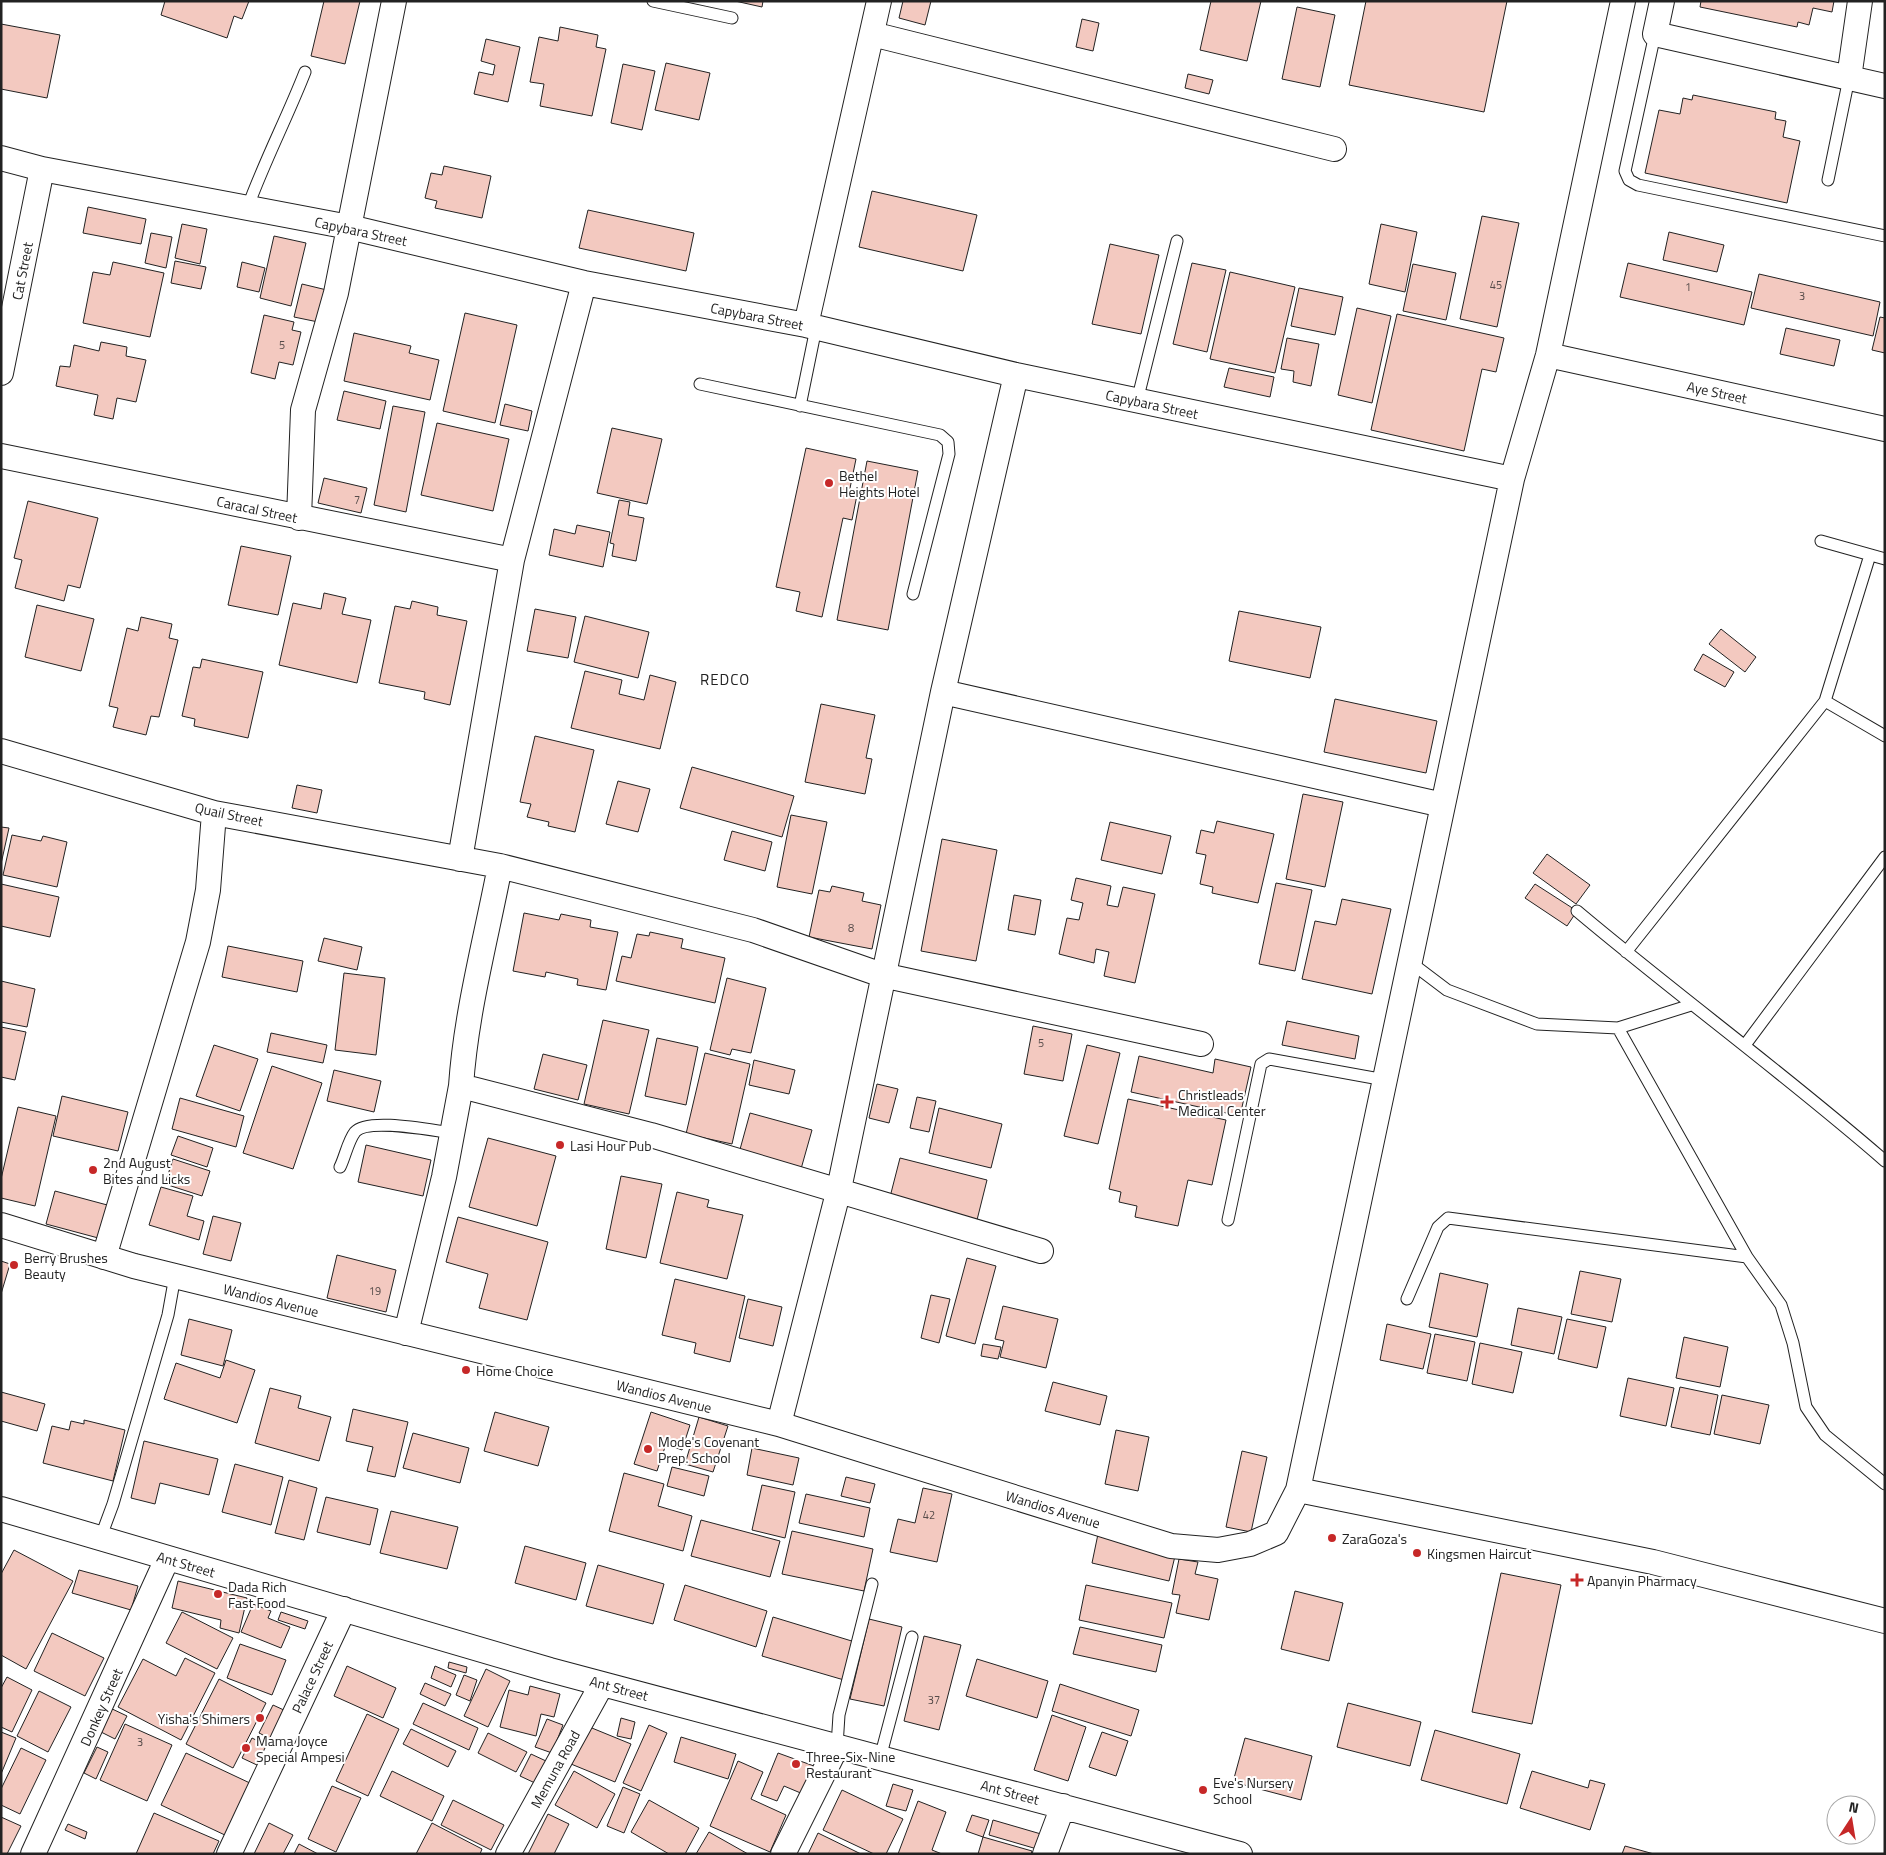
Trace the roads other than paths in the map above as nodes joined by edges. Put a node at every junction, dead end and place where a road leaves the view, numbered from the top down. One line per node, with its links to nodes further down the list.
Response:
1 (394, 1): 18 (street)
2 (653, 1): 7 (lane)
3 (880, 1): 8 (street)
4 (1623, 1): 23 (street, Wandios Avenue)
5 (1662, 1): 9 (street)
6 (1860, 1): 11 (street)
7 (732, 18)
8 (872, 34): 13 (street); 22 (street)
9 (1655, 34): 11 (street); 19 (lane)
10 (306, 72): 17 (lane)
11 (1849, 78): 12 (street); 16 (lane)
12 (1885, 86)
13 (1334, 150)
14 (1, 158): 15 (street, Capybara Street)
15 (42, 169): 17 (street, Capybara Street); 24 (street, Cat Street)
16 (1828, 180)
17 (246, 209): 18 (street, Capybara Street)
18 (349, 228): 21 (street, Capybara Street); 32 (street)
19 (1885, 236)
20 (1177, 241): 27 (lane)
21 (584, 283): 22 (street, Capybara Street); 36 (street)
22 (811, 327): 25 (street, Capybara Street); 28 (lane)
23 (1548, 355): 29 (street, Aye Street); 31 (street, Wandios Avenue)
24 (1, 372)
25 (1016, 375): 27 (street, Capybara Street); 38 (street)
26 (700, 384): 28 (lane)
27 (1137, 401): 31 (street, Capybara Street)
28 (800, 406): 37 (lane)
29 (1885, 429)
30 (1, 456): 32 (street, Caracal Street)
31 (1512, 479): 42 (street, Wandios Avenue)
32 (299, 518): 36 (street, Caracal Street)
33 (1821, 542): 34 (lane)
34 (1870, 555): 35 (lane); 39 (lane)
35 (1885, 559)
36 (512, 560): 45 (street)
37 (913, 594)
38 (943, 692): 42 (street); 50 (street)
39 (1825, 701): 40 (lane); 48 (lane)
40 (1885, 736)
41 (1, 751): 43 (street, Quail Street)
42 (1444, 805): 49 (street, Wandios Avenue)
43 (214, 812): 45 (street, Quail Street); 64 (street)
44 (1885, 857): 54 (lane)
45 (460, 859): 46 (street, Quail Street)
46 (500, 866): 50 (street, Quail Street); 56 (street)
47 (1577, 911): 48 (lane)
48 (1626, 952): 51 (lane)
49 (1410, 962): 52 (lane); 55 (street, Wandios Avenue)
50 (882, 975): 53 (street, Quail Street); 60 (street)
51 (1691, 1005): 52 (lane); 54 (lane)
52 (1618, 1028): 65 (lane)
53 (1201, 1044)
54 (1745, 1045): 58 (lane)
55 (1385, 1080): 61 (lane); 71 (street, Wandios Avenue)
56 (461, 1086): 57 (street); 60 (street)
57 (453, 1133): 59 (lane); 68 (street)
58 (1885, 1161)
59 (340, 1167)
60 (839, 1189): 63 (street); 69 (street)
61 (1228, 1220)
62 (1, 1225): 64 (street, Wandios Avenue)
63 (1041, 1251)
64 (104, 1257): 66 (street, Wandios Avenue)
65 (1747, 1257): 67 (lane); 70 (lane)
66 (176, 1276): 68 (street, Wandios Avenue); 73 (lane)
67 (1407, 1299)
68 (406, 1333): 69 (street, Wandios Avenue)
69 (779, 1424): 71 (street, Wandios Avenue)
70 (1885, 1484)
71 (1298, 1490): 77 (street)
72 (1, 1509): 73 (street, Ant Street)
73 (100, 1539): 74 (street, Ant Street)
74 (166, 1559): 76 (street, Ant Street); 84 (street, Donkey Street)
75 (872, 1584): 80 (lane)
76 (344, 1609): 79 (street, Ant Street); 85 (street, Palace Street)
77 (1885, 1621)
78 (912, 1637): 81 (lane)
79 (602, 1684): 80 (street, Ant Street); 86 (street, Memuna Road)
80 (837, 1746): 81 (street, Ant Street); 87 (street)
81 (880, 1758): 82 (street, Ant Street)
82 (1063, 1806): 83 (street, Ant Street); 88 (street)
83 (1236, 1853)
84 (33, 1854)
85 (229, 1854)
86 (508, 1854)
87 (783, 1854)
88 (1045, 1854)

